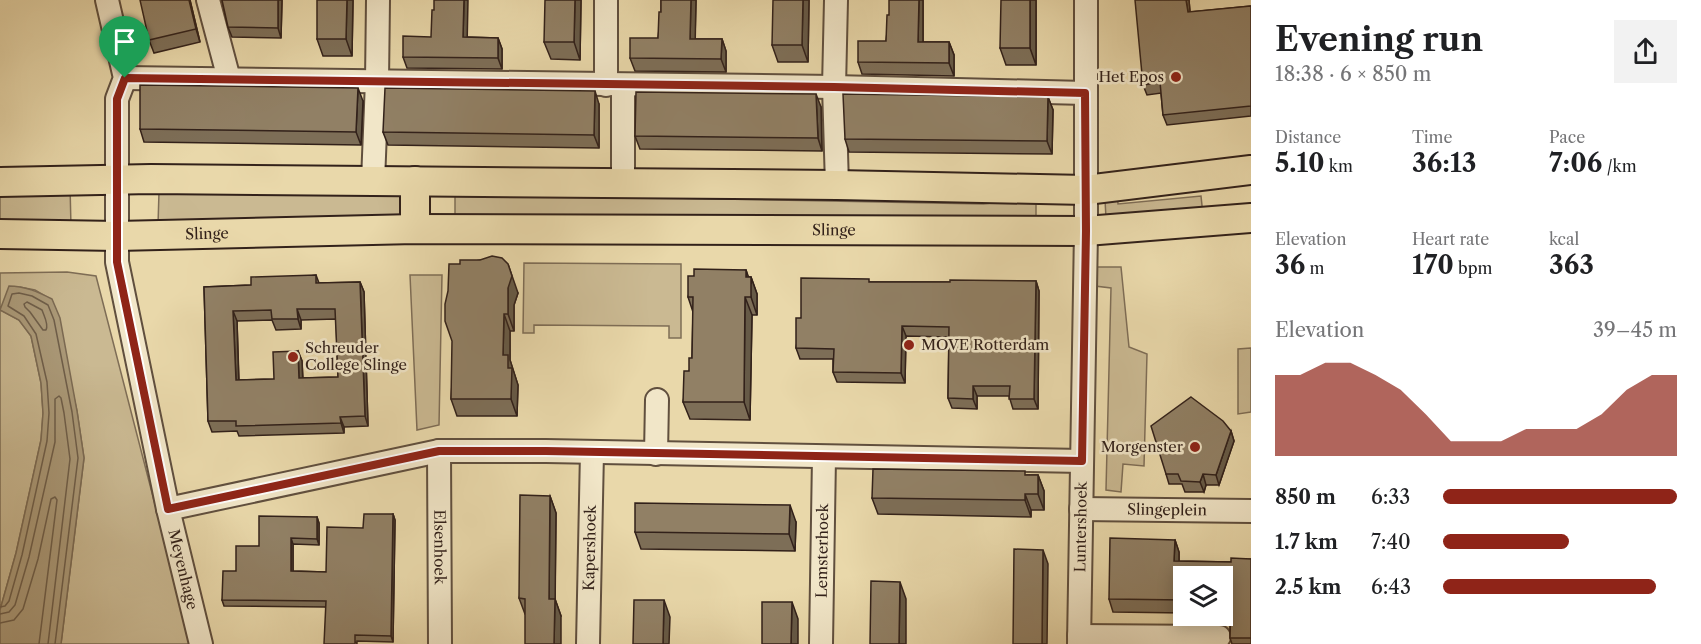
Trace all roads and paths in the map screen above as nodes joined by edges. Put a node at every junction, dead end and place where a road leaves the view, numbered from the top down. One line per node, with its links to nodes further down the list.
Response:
1 (107, 0): 7 (street, Meyenhage)
2 (208, 0): 8 (street)
3 (378, 0): 9 (street)
4 (606, 0): 10 (street)
5 (836, 0): 11 (street)
6 (1086, 0): 12 (street, Luntershoek)
7 (125, 78): 8 (street); 14 (street, Meyenhage)
8 (229, 79): 9 (street)
9 (377, 81): 10 (street); 15 (street)
10 (614, 85): 11 (street); 18 (street)
11 (834, 87): 12 (street); 19 (street)
12 (1085, 93): 20 (street, Luntershoek)
13 (1251, 170): 20 (main road)
14 (118, 180): 15 (main road); 17 (main road); 25 (street, Meyenhage)
15 (373, 181): 16 (main road)
16 (415, 181): 18 (main road); 22 (main road)
17 (0, 182)
18 (623, 184): 19 (main road)
19 (837, 185): 20 (main road)
20 (1086, 190): 23 (street, Luntershoek)
21 (1251, 218): 23 (main road, Slinge)
22 (415, 229): 23 (main road, Slinge); 25 (main road, Slinge)
23 (1086, 231): 31 (street, Luntershoek)
24 (0, 234): 25 (main road, Slinge)
25 (117, 236): 33 (street, Meyenhage)
26 (657, 400): 29 (street)
27 (439, 451): 28 (street); 33 (street); 38 (street, Elsenhoek)
28 (592, 452): 29 (street); 39 (street, Kapershoek)
29 (656, 454): 30 (street)
30 (824, 457): 31 (street); 40 (street, Lemsterhoek)
31 (1082, 461): 32 (street, Luntershoek)
32 (1081, 508): 34 (street, Slingeplein); 36 (street, Luntershoek)
33 (168, 509): 37 (street, Meyenhage)
34 (1251, 511)
35 (1219, 638): 36 (street)
36 (1079, 640)
37 (201, 644)
38 (440, 644)
39 (588, 644)
40 (821, 644)

